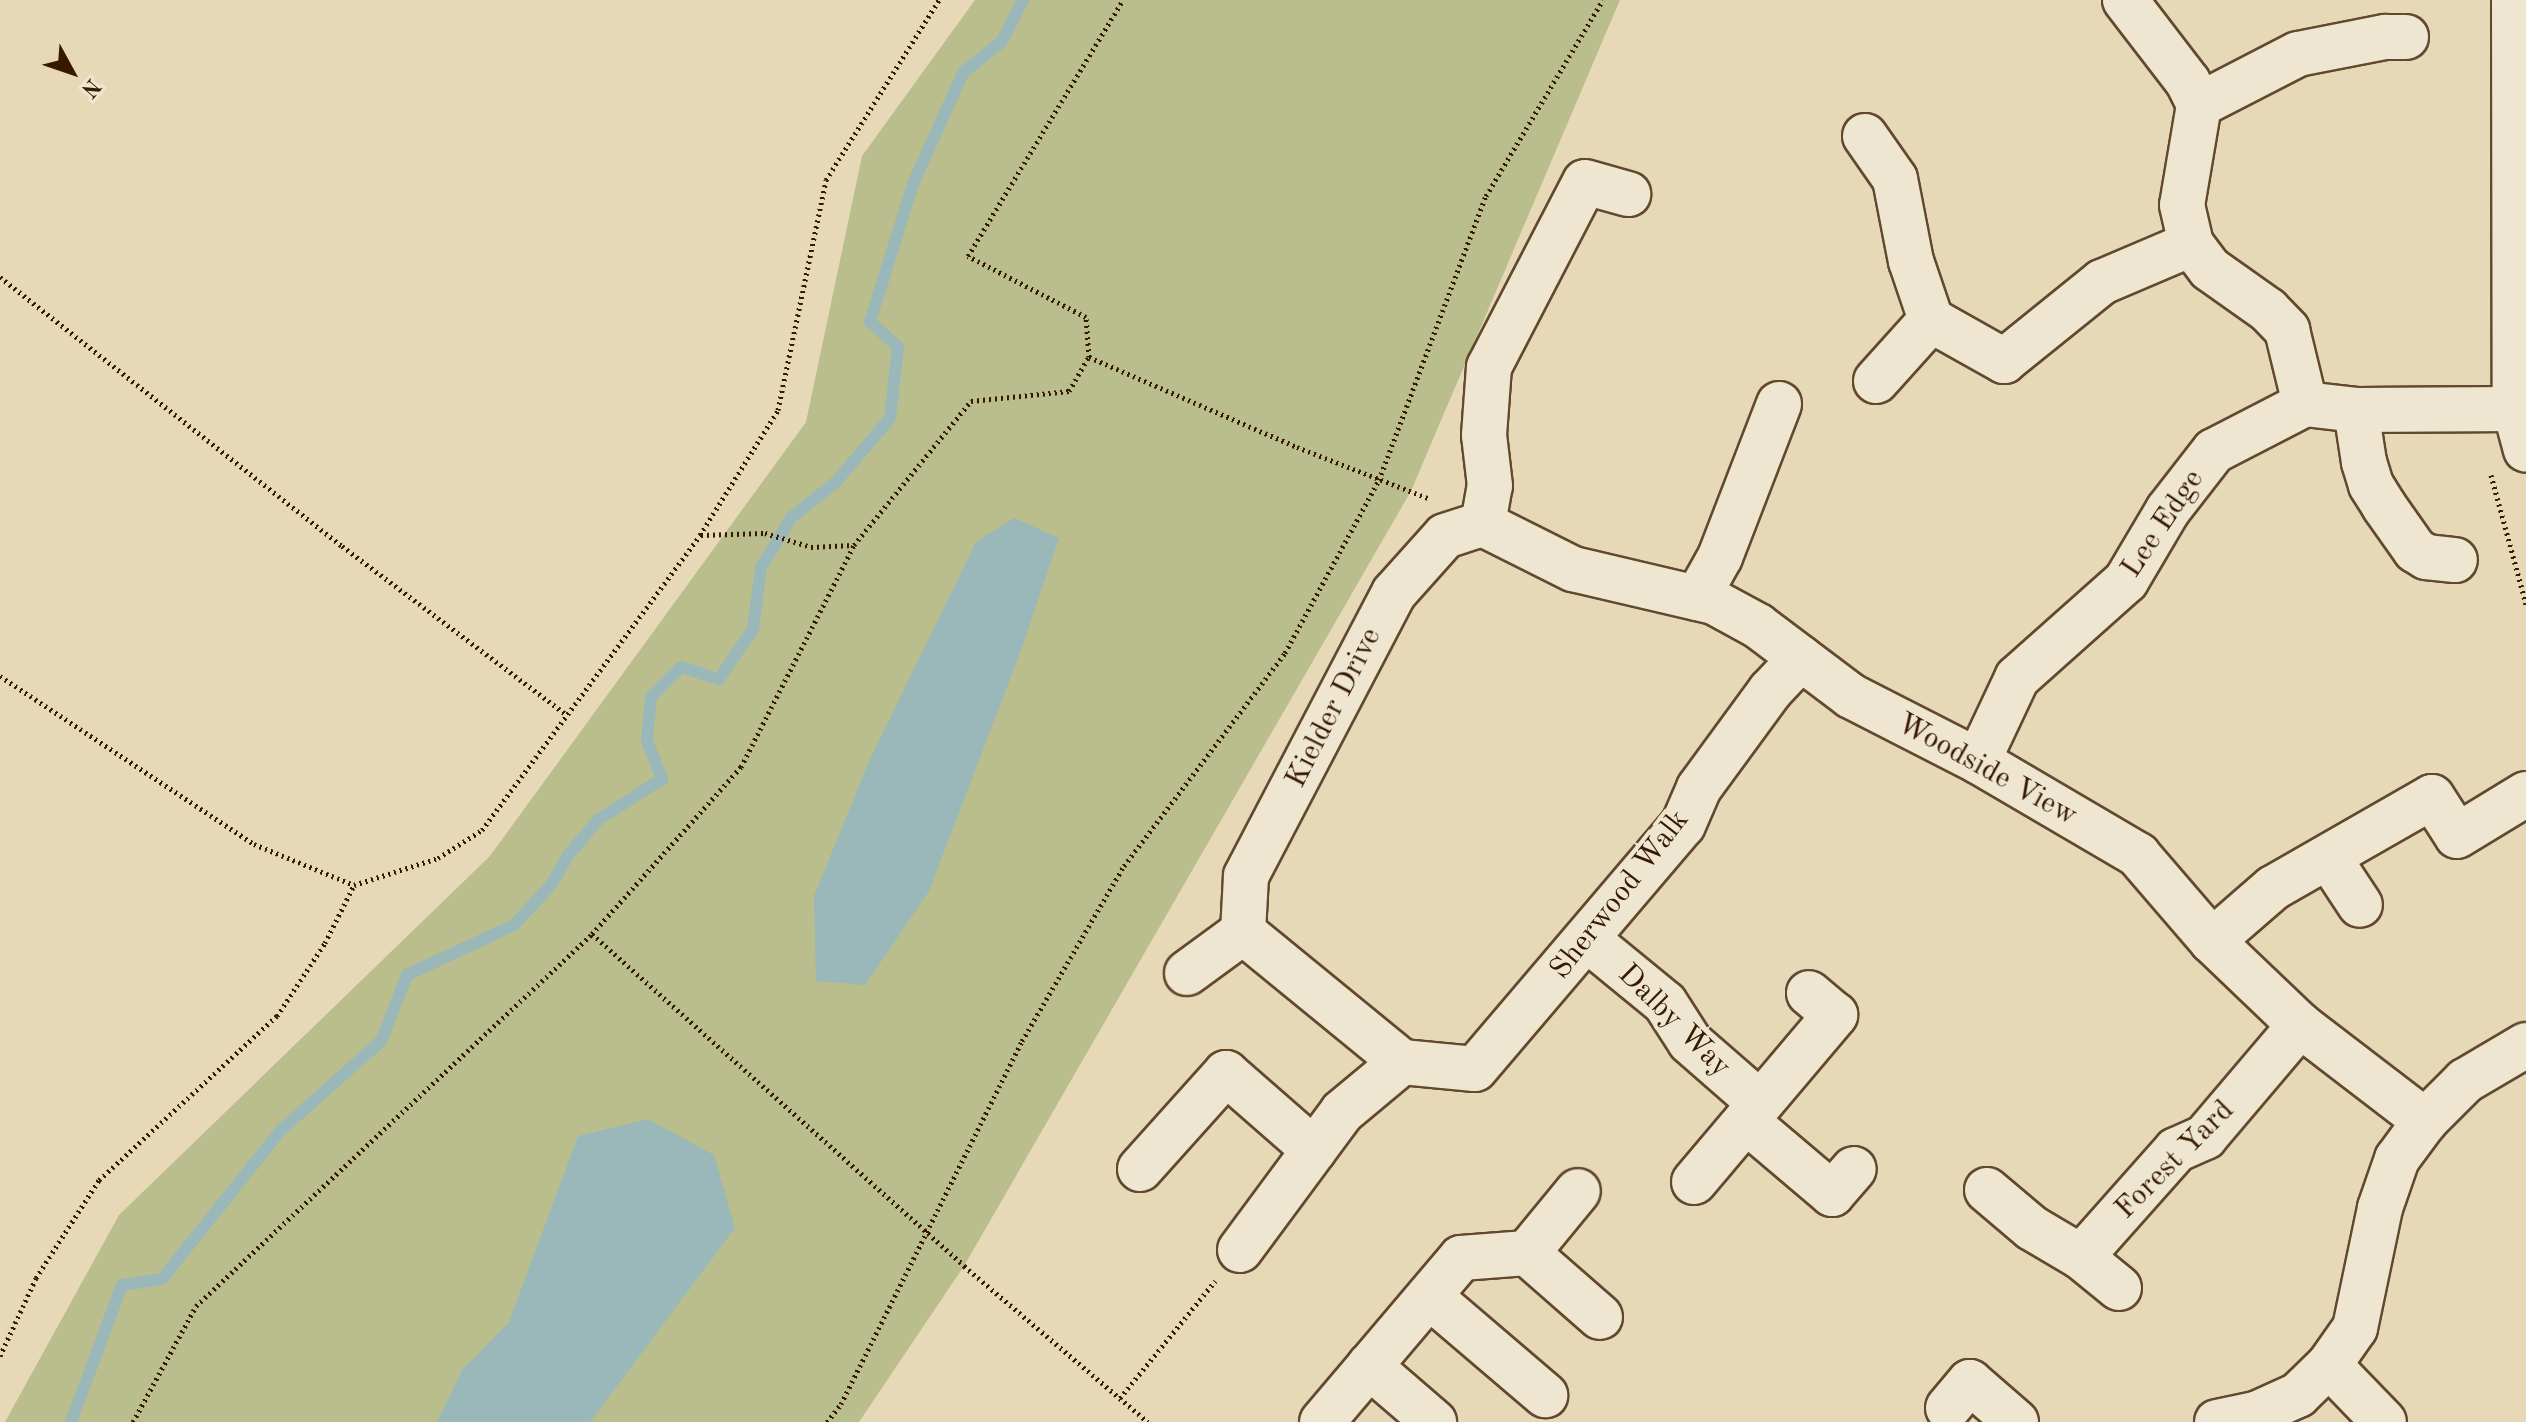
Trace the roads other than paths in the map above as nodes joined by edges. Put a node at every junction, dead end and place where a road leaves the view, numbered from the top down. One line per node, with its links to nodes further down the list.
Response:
1 (2125, 0): 4 (street)
2 (2518, 17): 13 (street)
3 (2406, 37): 4 (street)
4 (2199, 105): 7 (street)
5 (1865, 136): 8 (street)
6 (1628, 194): 14 (street)
7 (2191, 244): 8 (street); 11 (street)
8 (1931, 320): 9 (street)
9 (1876, 381)
10 (1779, 404): 16 (street)
11 (2305, 404): 12 (street); 18 (street, Lee Edge)
12 (2356, 410): 13 (street); 15 (street)
13 (2520, 430)
14 (1483, 524): 16 (street, Woodside View); 22 (street, Kielder Drive)
15 (2455, 560)
16 (1697, 598): 17 (street, Woodside View)
17 (1801, 658): 18 (street, Woodside View); 23 (street, Sherwood Walk)
18 (1978, 761): 24 (street, Woodside View)
19 (2526, 794): 20 (street)
20 (2329, 858): 21 (street); 24 (street)
21 (2360, 905)
22 (1243, 932): 25 (street); 29 (street)
23 (1588, 940): 29 (street, Sherwood Walk); 30 (street, Dalby Way)
24 (2212, 941): 27 (street, Woodside View)
25 (1187, 973)
26 (1809, 993): 30 (street, Dalby Way)
27 (2300, 1025): 31 (street, Woodside View); 40 (street, Forest Yard)
28 (2526, 1045): 31 (street)
29 (1402, 1062): 32 (street)
30 (1753, 1112): 34 (street); 35 (street, Dalby Way)
31 (2425, 1121): 44 (street)
32 (1314, 1150): 33 (street); 38 (street)
33 (1140, 1169)
34 (1854, 1169)
35 (1694, 1182)
36 (1987, 1190): 40 (street)
37 (1578, 1191): 39 (street)
38 (1240, 1250)
39 (1527, 1253): 42 (street); 43 (street)
40 (2081, 1257): 41 (street)
41 (2119, 1288)
42 (1429, 1296): 45 (street); 46 (street)
43 (1600, 1317)
44 (2329, 1365): 51 (street); 52 (street)
45 (1369, 1366): 48 (street); 49 (street)
46 (1545, 1395)
47 (1948, 1408): 50 (street)
48 (1322, 1422)
49 (1434, 1422)
50 (2016, 1422)
51 (2217, 1422)
52 (2384, 1422)

